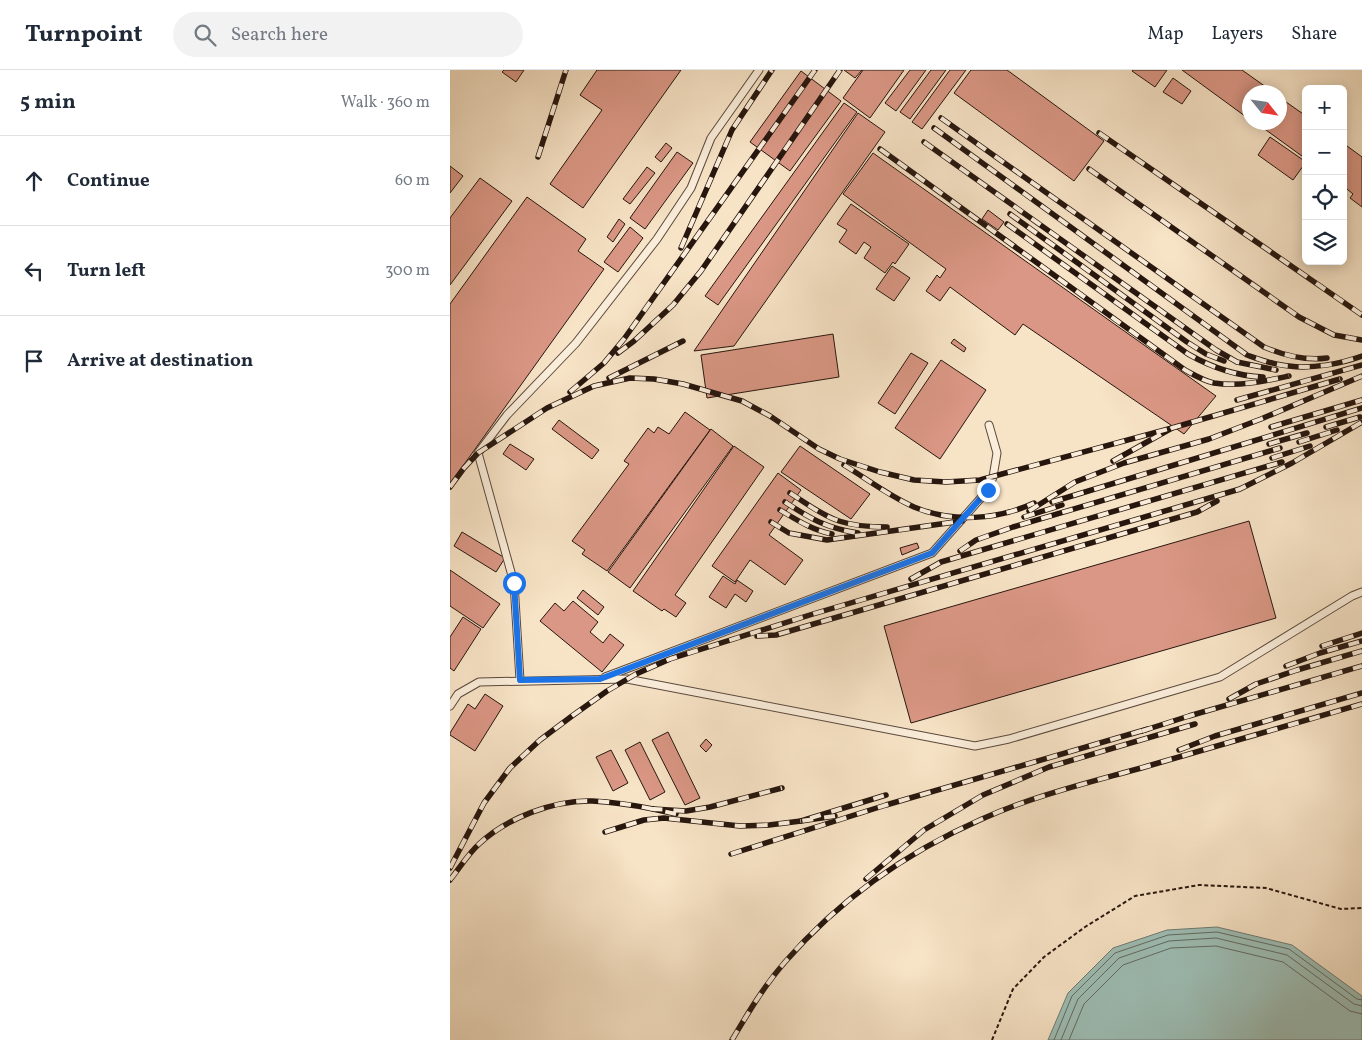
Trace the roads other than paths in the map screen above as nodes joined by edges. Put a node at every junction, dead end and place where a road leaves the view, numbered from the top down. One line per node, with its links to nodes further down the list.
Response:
1 (758, 70): 5 (lane)
2 (989, 425): 4 (lane)
3 (1362, 592): 4 (lane)
4 (600, 679): 5 (lane)
5 (520, 680): 6 (lane)
6 (450, 706)

